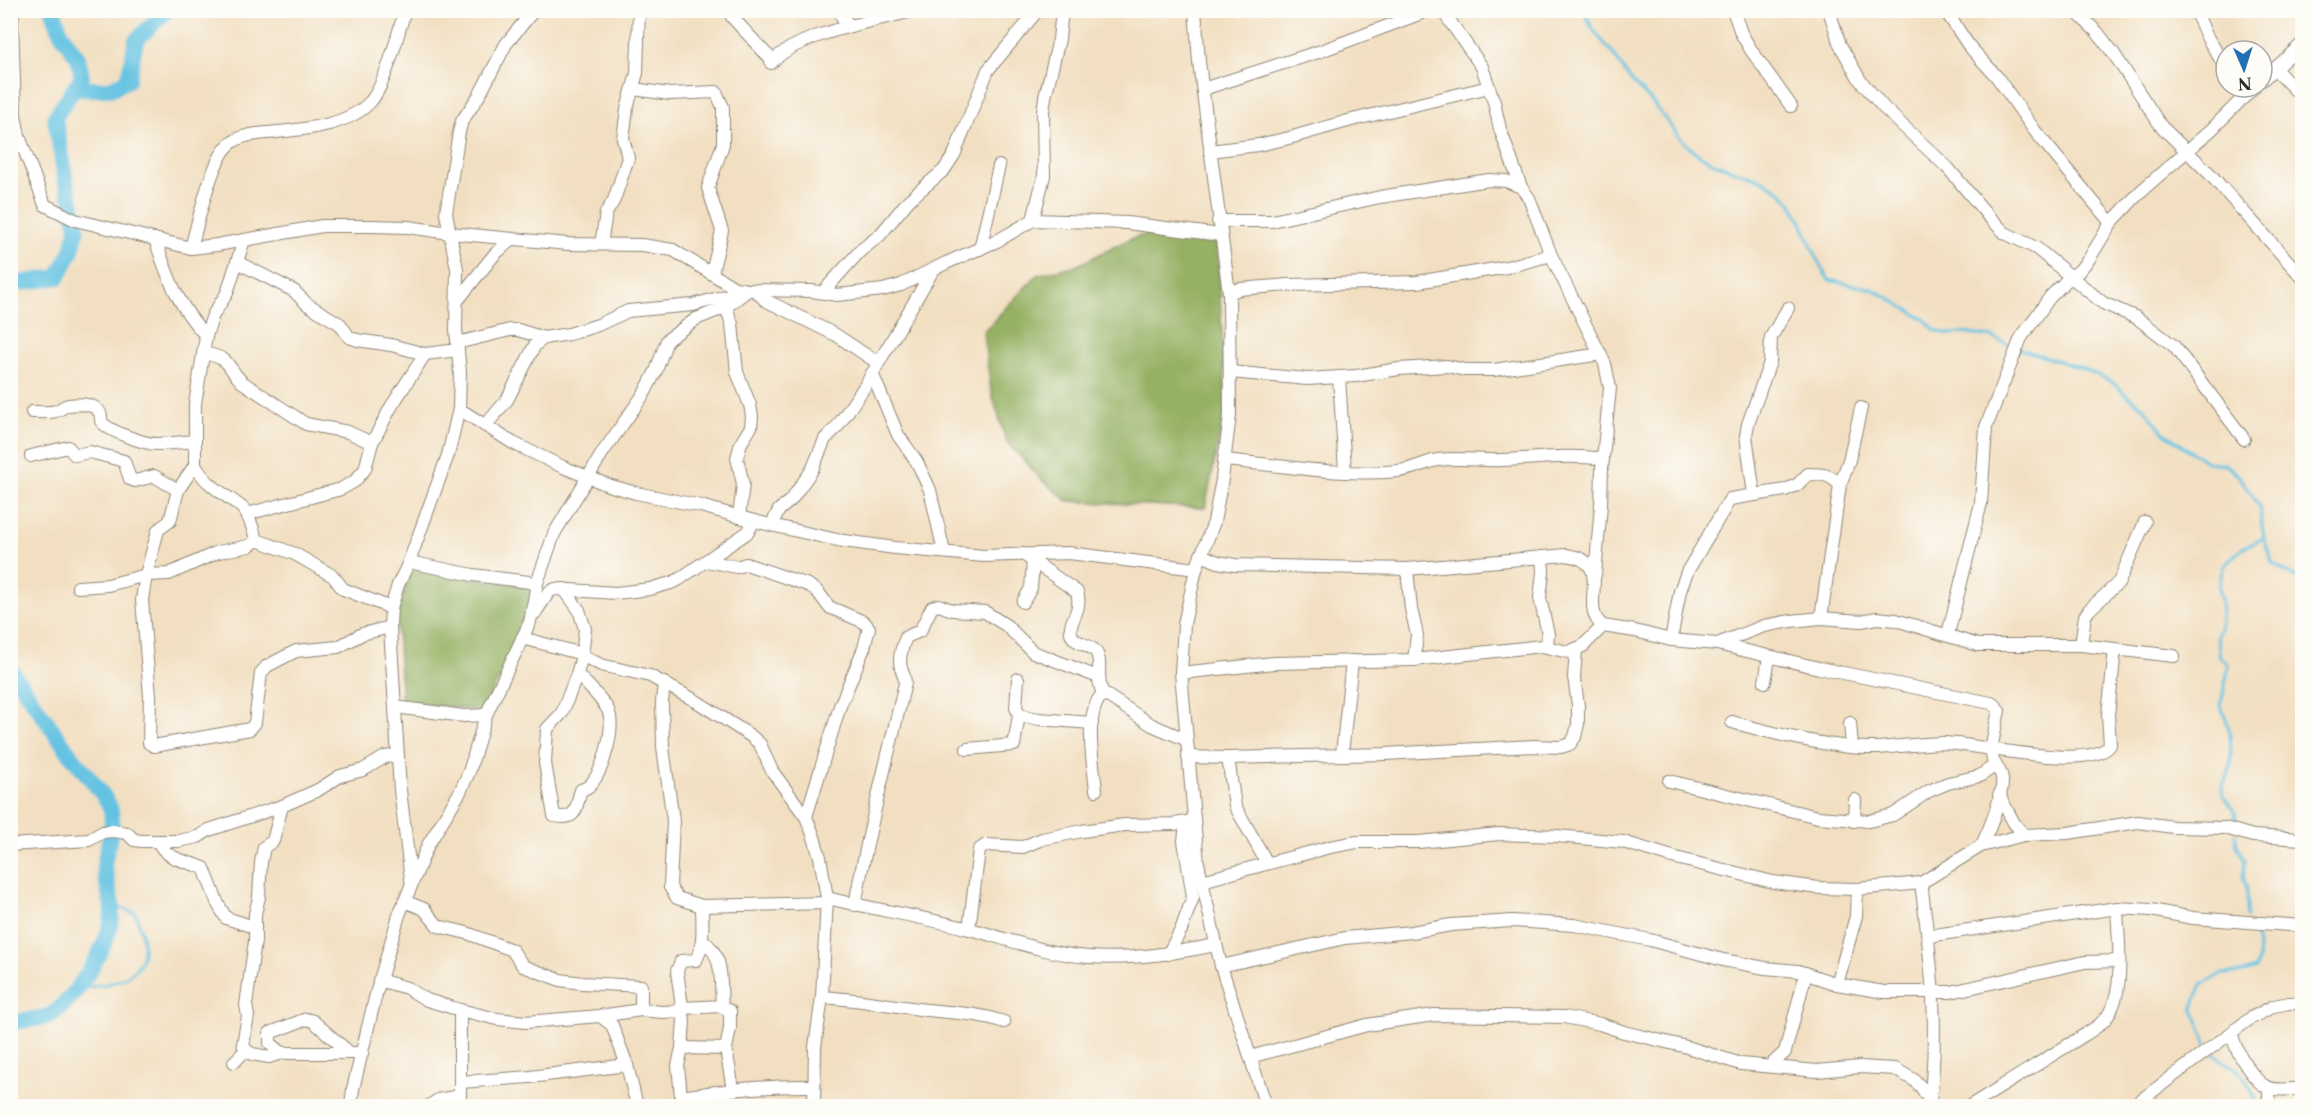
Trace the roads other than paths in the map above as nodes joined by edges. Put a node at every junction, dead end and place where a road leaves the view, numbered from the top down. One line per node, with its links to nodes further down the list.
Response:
1 (14, 10): 38 (street)
2 (405, 10): 41 (street)
3 (534, 10): 35 (street)
4 (639, 10): 23 (street)
5 (730, 10): 18 (street)
6 (839, 10): 18 (street)
7 (915, 10): 18 (street)
8 (1038, 10): 50 (street)
9 (1062, 10): 32 (street)
10 (1195, 10): 24 (street)
11 (1430, 10): 24 (street)
12 (1442, 10): 22 (street)
13 (1732, 10): 27 (street)
14 (1829, 10): 47 (street)
15 (1945, 10): 34 (street)
16 (2074, 10): 29 (street)
17 (2195, 10): 20 (street)
18 (850, 25)
19 (2302, 44): 21 (street)
20 (2214, 48)
21 (2274, 69): 25 (street)
22 (1490, 87): 28 (street); 31 (street)
23 (633, 89): 40 (street); 46 (street)
24 (1203, 89): 28 (street)
25 (2302, 97)
26 (2235, 99): 29 (street)
27 (1791, 106)
28 (1210, 151): 33 (street)
29 (2186, 151): 34 (street); 48 (street)
30 (999, 166): 42 (street)
31 (1521, 187): 33 (street); 43 (street)
32 (1033, 220): 36 (street); 42 (street)
33 (1218, 221): 36 (street)
34 (2111, 223): 47 (street)
35 (450, 233): 37 (street); 39 (street); 52 (street)
36 (1220, 235): 51 (street)
37 (512, 238): 40 (street); 52 (street)
38 (155, 239): 41 (street); 55 (street)
39 (244, 240): 41 (street); 44 (street)
40 (601, 244): 46 (street)
41 (191, 248)
42 (980, 249): 45 (street)
43 (1551, 255): 51 (street); 60 (street)
44 (237, 262): 55 (street); 59 (street)
45 (933, 270): 50 (street); 61 (street)
46 (712, 273): 49 (street)
47 (2073, 276): 68 (street); 105 (street)
48 (2302, 277)
49 (751, 290): 50 (street); 53 (street); 56 (street); 61 (street)
50 (823, 292)
51 (1228, 293): 62 (street)
52 (457, 301): 57 (street)
53 (726, 307): 76 (street); 81 (street)
54 (1788, 308): 79 (street)
55 (206, 336): 58 (street)
56 (544, 338): 57 (street); 67 (street)
57 (457, 346): 59 (street); 65 (street)
58 (203, 353): 69 (street); 70 (street)
59 (425, 354): 70 (street)
60 (1600, 354): 63 (street); 72 (street)
61 (875, 368): 84 (street); 86 (street)
62 (1230, 372): 63 (street); 73 (street)
63 (1339, 377): 75 (street)
64 (1861, 408): 77 (street)
65 (459, 409): 67 (street); 91 (street)
66 (32, 412): 69 (street)
67 (485, 426): 76 (street)
68 (2244, 439)
69 (195, 441): 74 (street)
70 (372, 442): 80 (street)
71 (31, 456): 78 (street)
72 (1603, 459): 75 (street); 95 (street)
73 (1224, 460): 75 (street); 87 (street)
74 (195, 465): 78 (street); 80 (street)
75 (1345, 471)
76 (589, 477): 81 (street); 96 (street)
77 (1840, 484): 79 (street); 101 (street)
78 (178, 490): 94 (street)
79 (1754, 495): 107 (street)
80 (247, 514): 85 (street)
81 (739, 517): 82 (street)
82 (754, 521): 84 (street); 90 (street)
83 (2145, 522): 109 (street)
84 (771, 524): 86 (street)
85 (257, 540): 94 (street); 100 (street)
86 (944, 552): 89 (street)
87 (1201, 555): 92 (street); 93 (street)
88 (1542, 557): 93 (street); 95 (street); 110 (street)
89 (1028, 558): 92 (street); 99 (street); 120 (street)
90 (707, 561): 98 (street); 145 (street)
91 (409, 562): 96 (street); 100 (street)
92 (1196, 569): 118 (street)
93 (1407, 569): 116 (street)
94 (146, 575): 97 (street); 104 (street)
95 (1594, 579): 103 (street)
96 (537, 583): 102 (street)
97 (78, 587)
98 (564, 589): 102 (street); 113 (street)
99 (1023, 602)
100 (391, 608): 104 (street)
101 (1821, 618): 105 (street); 108 (street)
102 (530, 622): 106 (street)
103 (1603, 626): 107 (street); 111 (street)
104 (390, 627): 125 (street)
105 (1948, 634): 109 (street)
106 (522, 638): 113 (street); 127 (street)
107 (1671, 639): 108 (street)
108 (1718, 644): 115 (street)
109 (2081, 645): 112 (street)
110 (1547, 646): 111 (street); 116 (street)
111 (1576, 650): 136 (street)
112 (2115, 651): 114 (street); 134 (street)
113 (582, 656): 119 (street); 123 (street)
114 (2174, 656)
115 (1769, 657): 122 (street); 134 (street)
116 (1414, 660): 117 (street)
117 (1352, 661): 118 (street); 136 (street)
118 (1181, 673): 131 (street)
119 (577, 674): 119 (street)
120 (1098, 677): 124 (street); 160 (street)
121 (1018, 679): 126 (street)
122 (1765, 682)
123 (664, 683): 145 (street); 161 (street)
124 (1103, 693): 129 (street); 131 (street)
125 (395, 707): 127 (street); 135 (street)
126 (1019, 714): 129 (street); 133 (street)
127 (486, 715): 154 (street)
128 (1732, 722): 132 (street)
129 (1092, 723): 141 (street)
130 (1850, 723): 132 (street)
131 (1187, 740): 137 (street)
132 (1852, 747): 134 (street)
133 (967, 748)
134 (1992, 750): 139 (street)
135 (398, 754): 144 (street); 154 (street)
136 (1342, 754): 138 (street)
137 (1188, 757): 138 (street); 147 (street)
138 (1228, 758): 153 (street)
139 (1994, 766): 142 (street); 146 (street)
140 (1669, 781): 146 (street)
141 (1096, 790)
142 (1999, 795): 148 (street); 152 (street)
143 (1855, 800): 146 (street)
144 (282, 806): 150 (street); 164 (street)
145 (806, 817): 159 (street)
146 (1854, 820)
147 (1189, 822): 155 (street); 165 (street); 169 (street)
148 (2024, 835): 149 (street); 152 (street)
149 (2302, 839)
150 (158, 841): 151 (street); 164 (street)
151 (10, 845)
152 (1981, 846): 156 (street)
153 (1267, 862): 155 (street); 157 (street)
154 (412, 882): 158 (street)
155 (1202, 882): 168 (street)
156 (1921, 883): 157 (street); 166 (street)
157 (1857, 889): 174 (street)
158 (404, 901): 173 (street); 181 (street)
159 (827, 901): 160 (street); 161 (street); 176 (street)
160 (855, 905): 165 (street)
161 (702, 906): 167 (street)
162 (2117, 908): 163 (street); 166 (street); 170 (street)
163 (2302, 926)
164 (254, 927): 187 (street)
165 (969, 929): 169 (street)
166 (1928, 936): 175 (street)
167 (702, 940): 178 (street); 179 (street)
168 (1216, 945): 169 (street); 171 (street)
169 (1168, 954)
170 (2118, 961): 175 (street); 207 (street)
171 (1221, 966): 172 (street); 190 (street)
172 (1806, 973): 174 (street); 193 (street)
173 (379, 980): 180 (street); 189 (street)
174 (1837, 984): 175 (street)
175 (1934, 993): 201 (street)
176 (822, 997): 183 (street); 195 (street)
177 (2302, 1003): 184 (street)
178 (722, 1006): 179 (street); 186 (street)
179 (682, 1009): 181 (street); 185 (street)
180 (460, 1010): 182 (street); 194 (street)
181 (641, 1010): 182 (street)
182 (600, 1016): 192 (street)
183 (1004, 1022)
184 (2232, 1033): 196 (street); 208 (street)
185 (682, 1048): 186 (street); 200 (street)
186 (726, 1049): 198 (street)
187 (246, 1050): 188 (street); 191 (street)
188 (282, 1053): 189 (street); 189 (street)
189 (356, 1053): 203 (street)
190 (1250, 1057): 193 (street); 202 (street)
191 (234, 1062)
192 (627, 1065): 194 (street); 205 (street)
193 (1771, 1065): 201 (street)
194 (460, 1082): 199 (street)
195 (813, 1086): 198 (street); 206 (street)
196 (2269, 1088): 197 (street); 209 (street)
197 (2302, 1088)
198 (733, 1090): 200 (street)
199 (460, 1101): 204 (street)
200 (681, 1102)
201 (1929, 1104)
202 (1265, 1106)
203 (351, 1107)
204 (429, 1107)
205 (637, 1107)
206 (814, 1107)
207 (1970, 1107)
208 (2133, 1107)
209 (2265, 1107)

